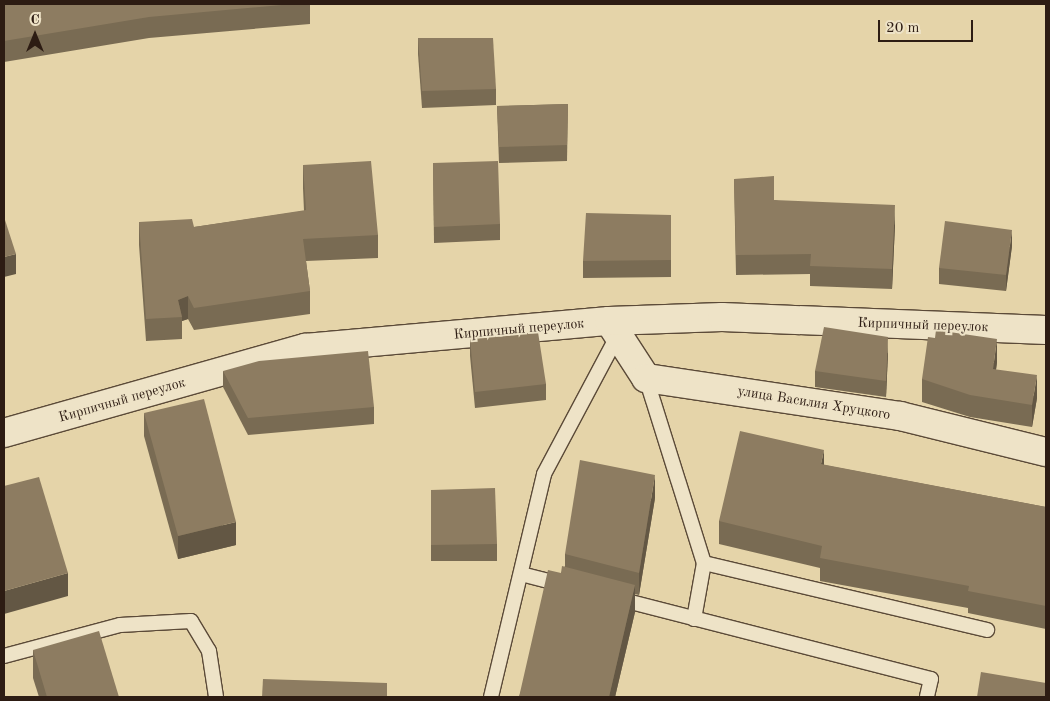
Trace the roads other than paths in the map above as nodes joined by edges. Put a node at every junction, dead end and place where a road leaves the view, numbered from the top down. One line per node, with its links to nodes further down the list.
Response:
1 (613, 328): 2 (street, Кирпичный переулок); 3 (street); 4 (street, Кирпичный переулок); 7 (lane)
2 (1046, 330)
3 (646, 378): 5 (street, улица Василия Хруцкого); 6 (lane)
4 (4, 433)
5 (1046, 452)
6 (704, 563): 10 (lane); 11 (lane)
7 (521, 574): 8 (lane); 14 (lane)
8 (579, 589)
9 (608, 596): 10 (lane)
10 (694, 618): 15 (lane)
11 (987, 630)
12 (4, 656): 13 (lane)
13 (216, 697)
14 (491, 697)
15 (927, 697)

